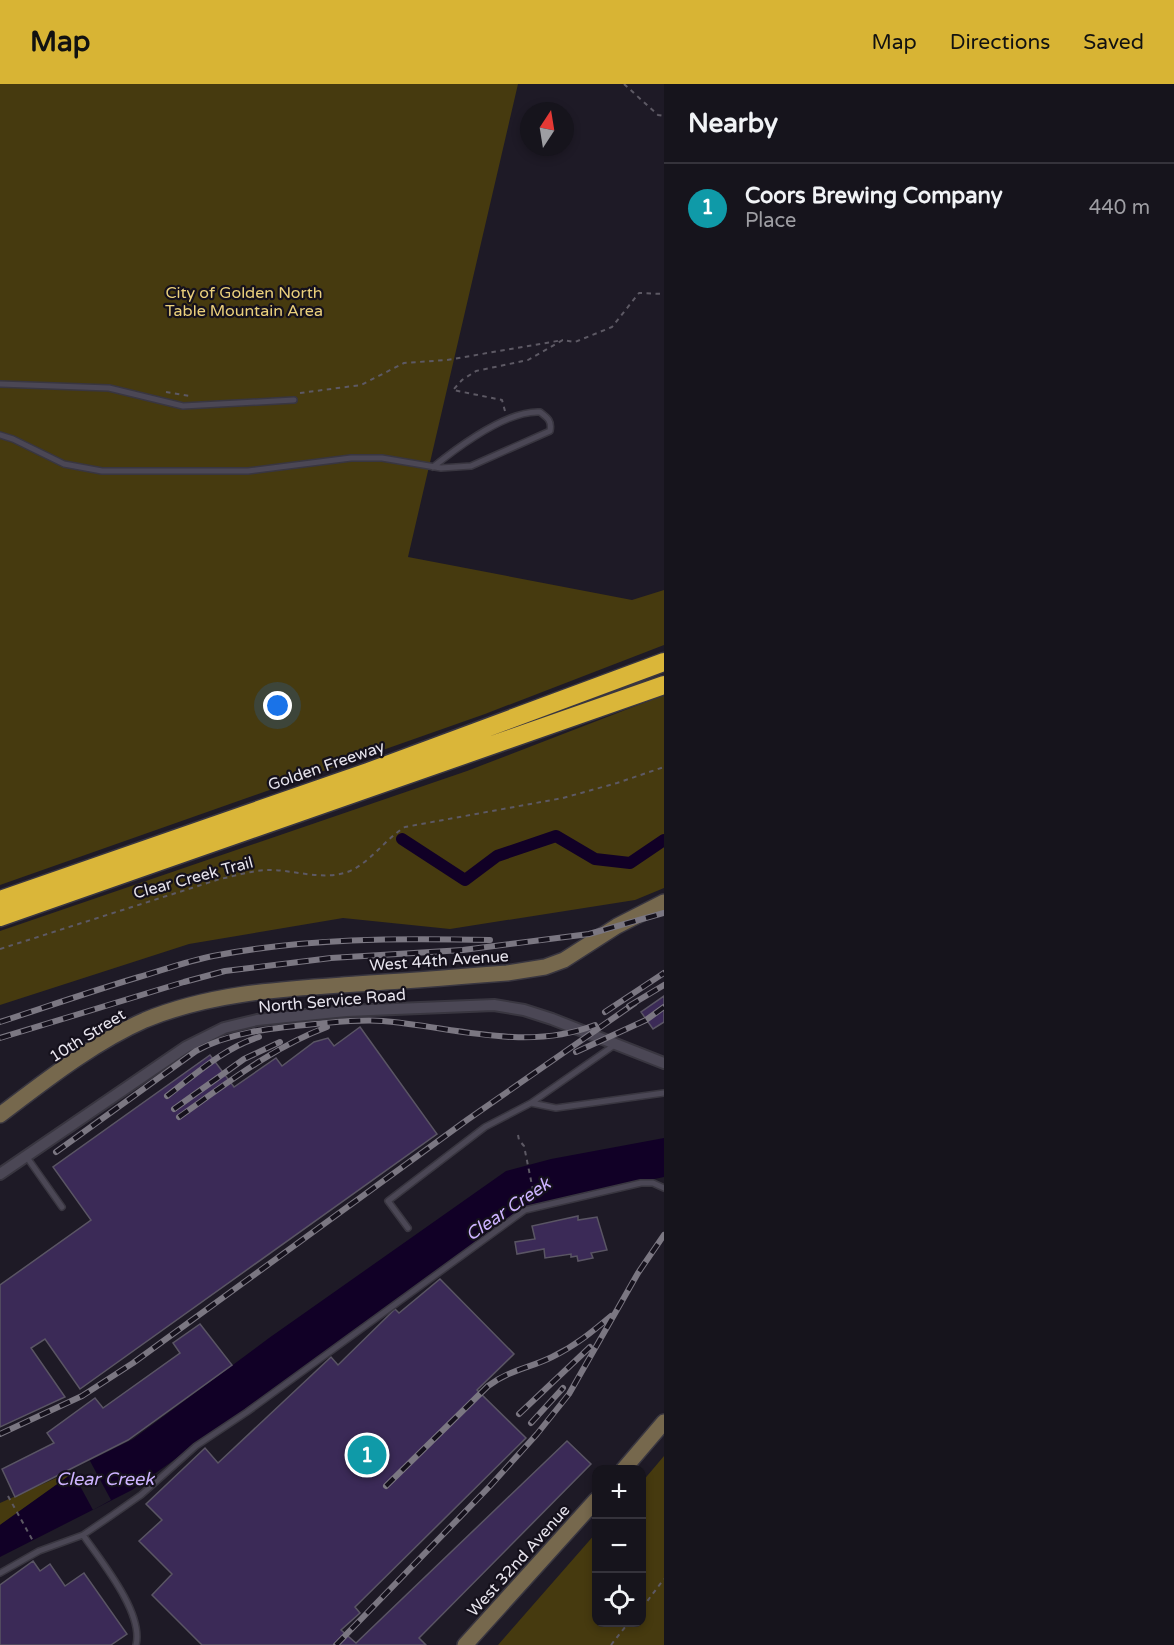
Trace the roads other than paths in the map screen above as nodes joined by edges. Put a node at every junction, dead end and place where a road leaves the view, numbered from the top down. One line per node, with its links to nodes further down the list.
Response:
1 (0, 384): 2 (lane)
2 (295, 397)
3 (0, 435): 4 (lane)
4 (433, 467): 4 (lane)
5 (664, 662): 7 (highway, Golden Freeway)
6 (664, 685): 9 (highway)
7 (0, 900)
8 (664, 902): 10 (street, West 44th Avenue)
9 (0, 917)
10 (201, 1002): 15 (street, 10th Street)
11 (616, 1044): 12 (street, North Service Road); 14 (lane); 16 (street, North Service Road)
12 (664, 1063)
13 (664, 1093): 14 (lane)
14 (531, 1103): 20 (lane)
15 (0, 1115)
16 (26, 1156): 17 (street, North Service Road); 19 (lane)
17 (0, 1174)
18 (664, 1188): 24 (lane)
19 (62, 1207)
20 (408, 1228)
21 (664, 1422): 22 (street)
22 (627, 1465)
23 (592, 1505): 27 (street, West 32nd Avenue)
24 (83, 1535): 25 (lane); 26 (lane)
25 (0, 1572)
26 (136, 1645)
27 (465, 1645)

